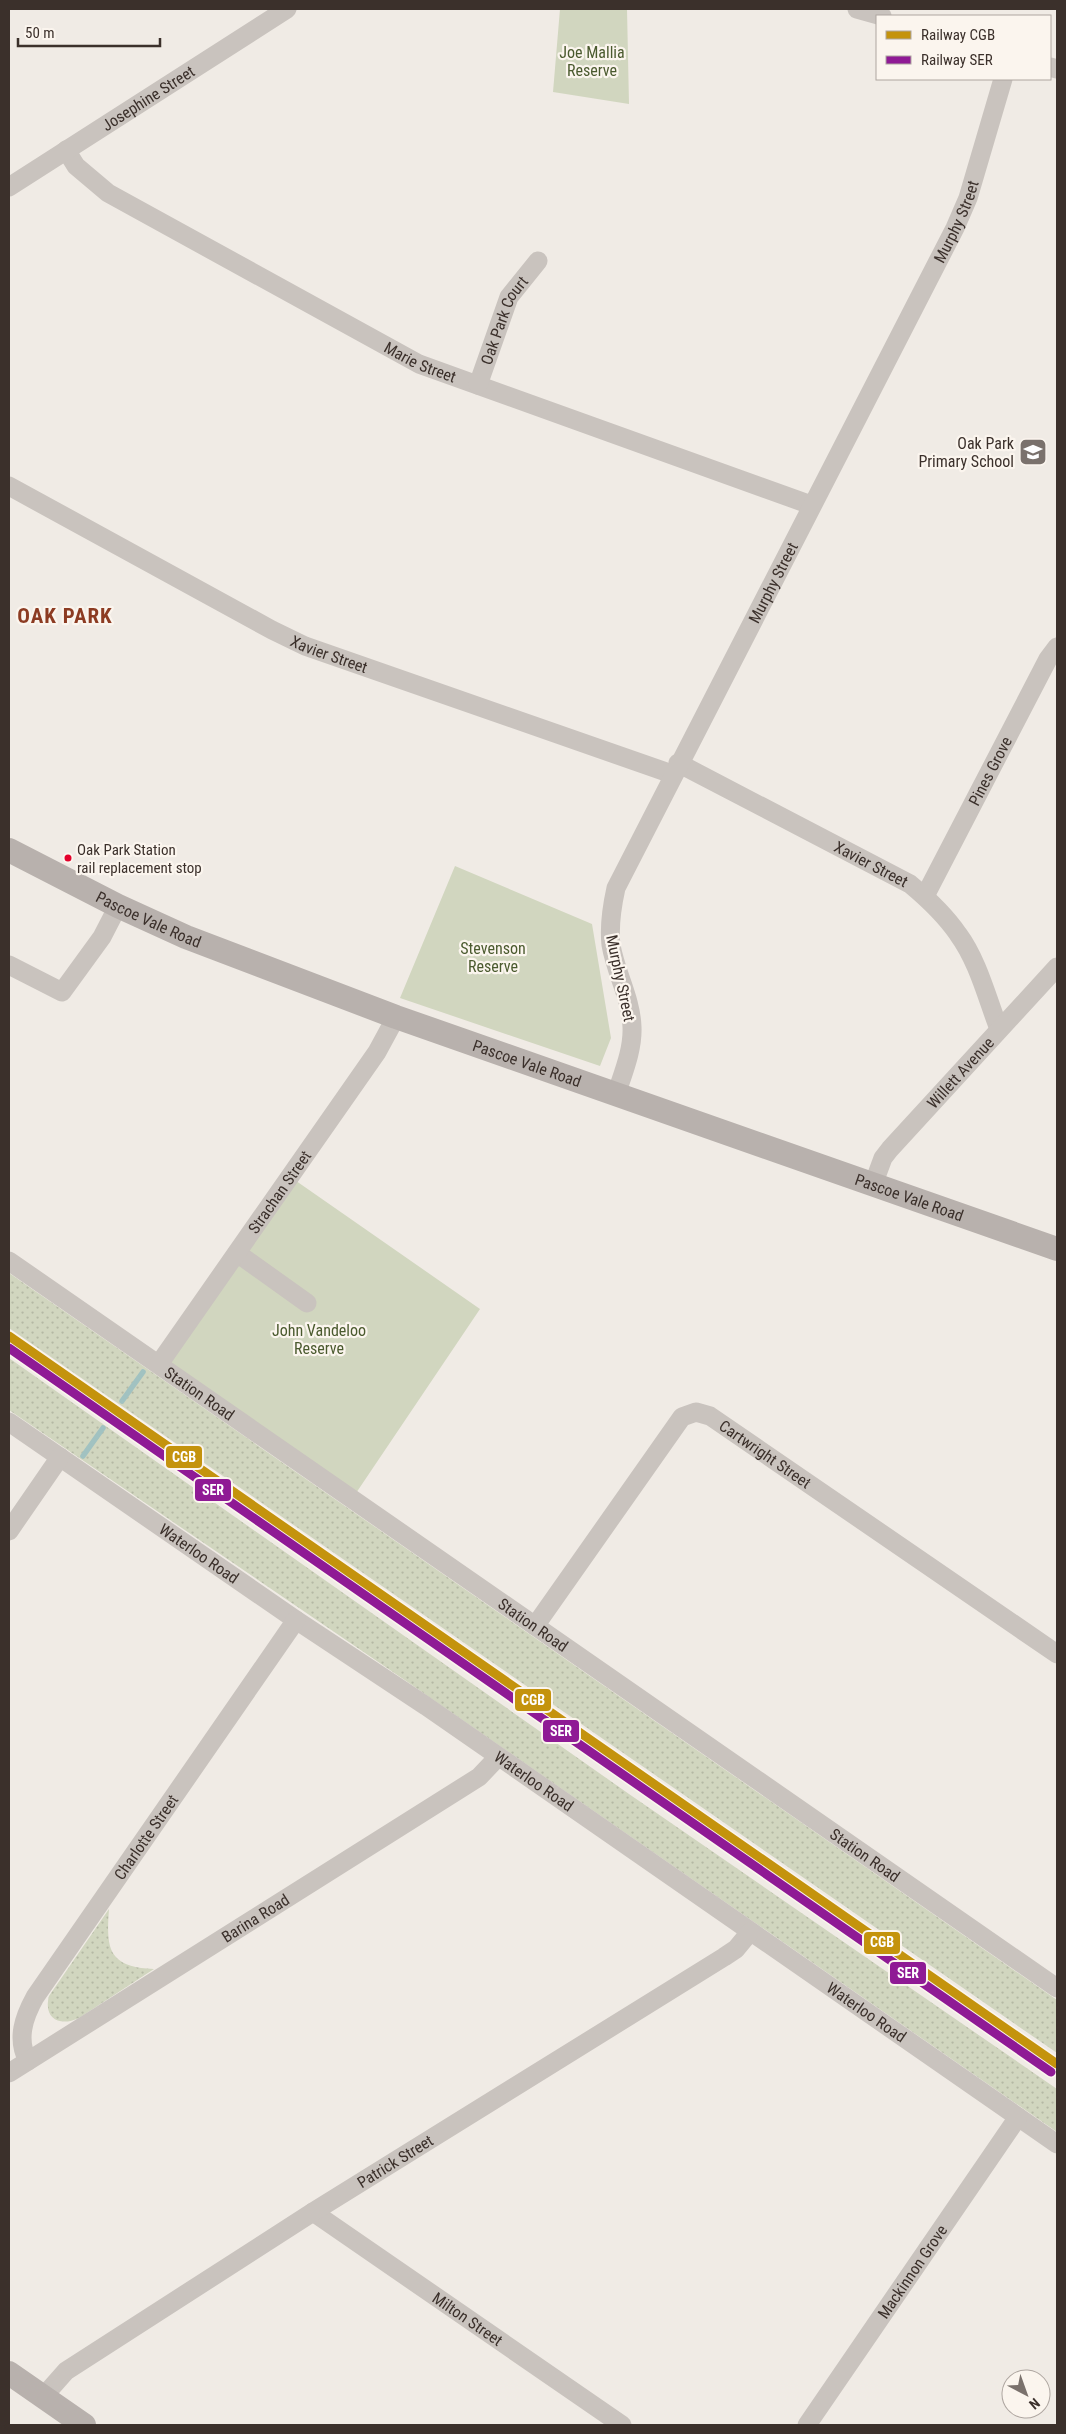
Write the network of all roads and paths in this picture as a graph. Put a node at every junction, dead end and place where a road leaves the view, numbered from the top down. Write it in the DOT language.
graph roads {
  1 [pos="287,9"];
  2 [pos="857,9"];
  3 [pos="878,15"];
  4 [pos="1003,80"];
  5 [pos="66,150"];
  6 [pos="9,187"];
  7 [pos="538,261"];
  8 [pos="478,385"];
  9 [pos="9,486"];
  10 [pos="811,505"];
  11 [pos="1057,647"];
  12 [pos="675,768"];
  13 [pos="9,850"];
  14 [pos="925,896"];
  15 [pos="118,906"];
  16 [pos="9,965"];
  17 [pos="1057,967"];
  18 [pos="396,1017"];
  19 [pos="999,1029"];
  20 [pos="616,1095"];
  21 [pos="872,1185"];
  22 [pos="1057,1249"];
  23 [pos="237,1253"];
  24 [pos="9,1261"];
  25 [pos="307,1303"];
  26 [pos="159,1364"];
  27 [pos="9,1422"];
  28 [pos="60,1458"];
  29 [pos="9,1531"];
  30 [pos="296,1620"];
  31 [pos="535,1626"];
  32 [pos="1057,1654"];
  33 [pos="498,1757"];
  34 [pos="750,1932"];
  35 [pos="1057,1988"];
  36 [pos="28,2061"];
  37 [pos="9,2073"];
  38 [pos="1018,2117"];
  39 [pos="1057,2144"];
  40 [pos="313,2212"];
  41 [pos="9,2373"];
  42 [pos="43,2397"];
  43 [pos="84,2425"];
  44 [pos="622,2425"];
  45 [pos="807,2425"];
  1 -- 5 [label="street, Josephine Street"];
  2 -- 3 [label="street"];
  4 -- 10 [label="street, Murphy Street"];
  5 -- 6 [label="street, Josephine Street"];
  5 -- 8 [label="street, Marie Street"];
  7 -- 8 [label="street, Oak Park Court"];
  8 -- 10 [label="street, Marie Street"];
  9 -- 12 [label="street, Xavier Street"];
  10 -- 12 [label="street, Murphy Street"];
  11 -- 14 [label="street, Pines Grove"];
  12 -- 14 [label="street, Xavier Street"];
  12 -- 20 [label="street, Murphy Street"];
  13 -- 15 [label="main road, Pascoe Vale Road"];
  14 -- 19 [label="street, Xavier Street"];
  15 -- 16 [label="street"];
  15 -- 18 [label="main road, Pascoe Vale Road"];
  17 -- 19 [label="street, Willett Avenue"];
  18 -- 20 [label="main road, Pascoe Vale Road"];
  18 -- 23 [label="street, Strachan Street"];
  19 -- 21 [label="street, Willett Avenue"];
  20 -- 21 [label="main road, Pascoe Vale Road"];
  21 -- 22 [label="main road, Pascoe Vale Road"];
  23 -- 25 [label="street"];
  23 -- 26 [label="street, Strachan Street"];
  24 -- 26 [label="street, Station Road"];
  26 -- 31 [label="street, Station Road"];
  27 -- 28 [label="street, Waterloo Road"];
  28 -- 29 [label="street"];
  28 -- 30 [label="street, Waterloo Road"];
  30 -- 33 [label="street, Waterloo Road"];
  30 -- 36 [label="street, Charlotte Street"];
  31 -- 32 [label="street, Cartwright Street"];
  31 -- 35 [label="street, Station Road"];
  33 -- 34 [label="street, Waterloo Road"];
  33 -- 36 [label="street, Barina Road"];
  34 -- 38 [label="street, Waterloo Road"];
  34 -- 40 [label="street, Patrick Street"];
  36 -- 37 [label="street, Barina Road"];
  38 -- 39 [label="street, Waterloo Road"];
  38 -- 45 [label="street, Mackinnon Grove"];
  40 -- 42 [label="street, Patrick Street"];
  40 -- 44 [label="street, Milton Street"];
  41 -- 42 [label="main road"];
  42 -- 43 [label="main road"];
}
